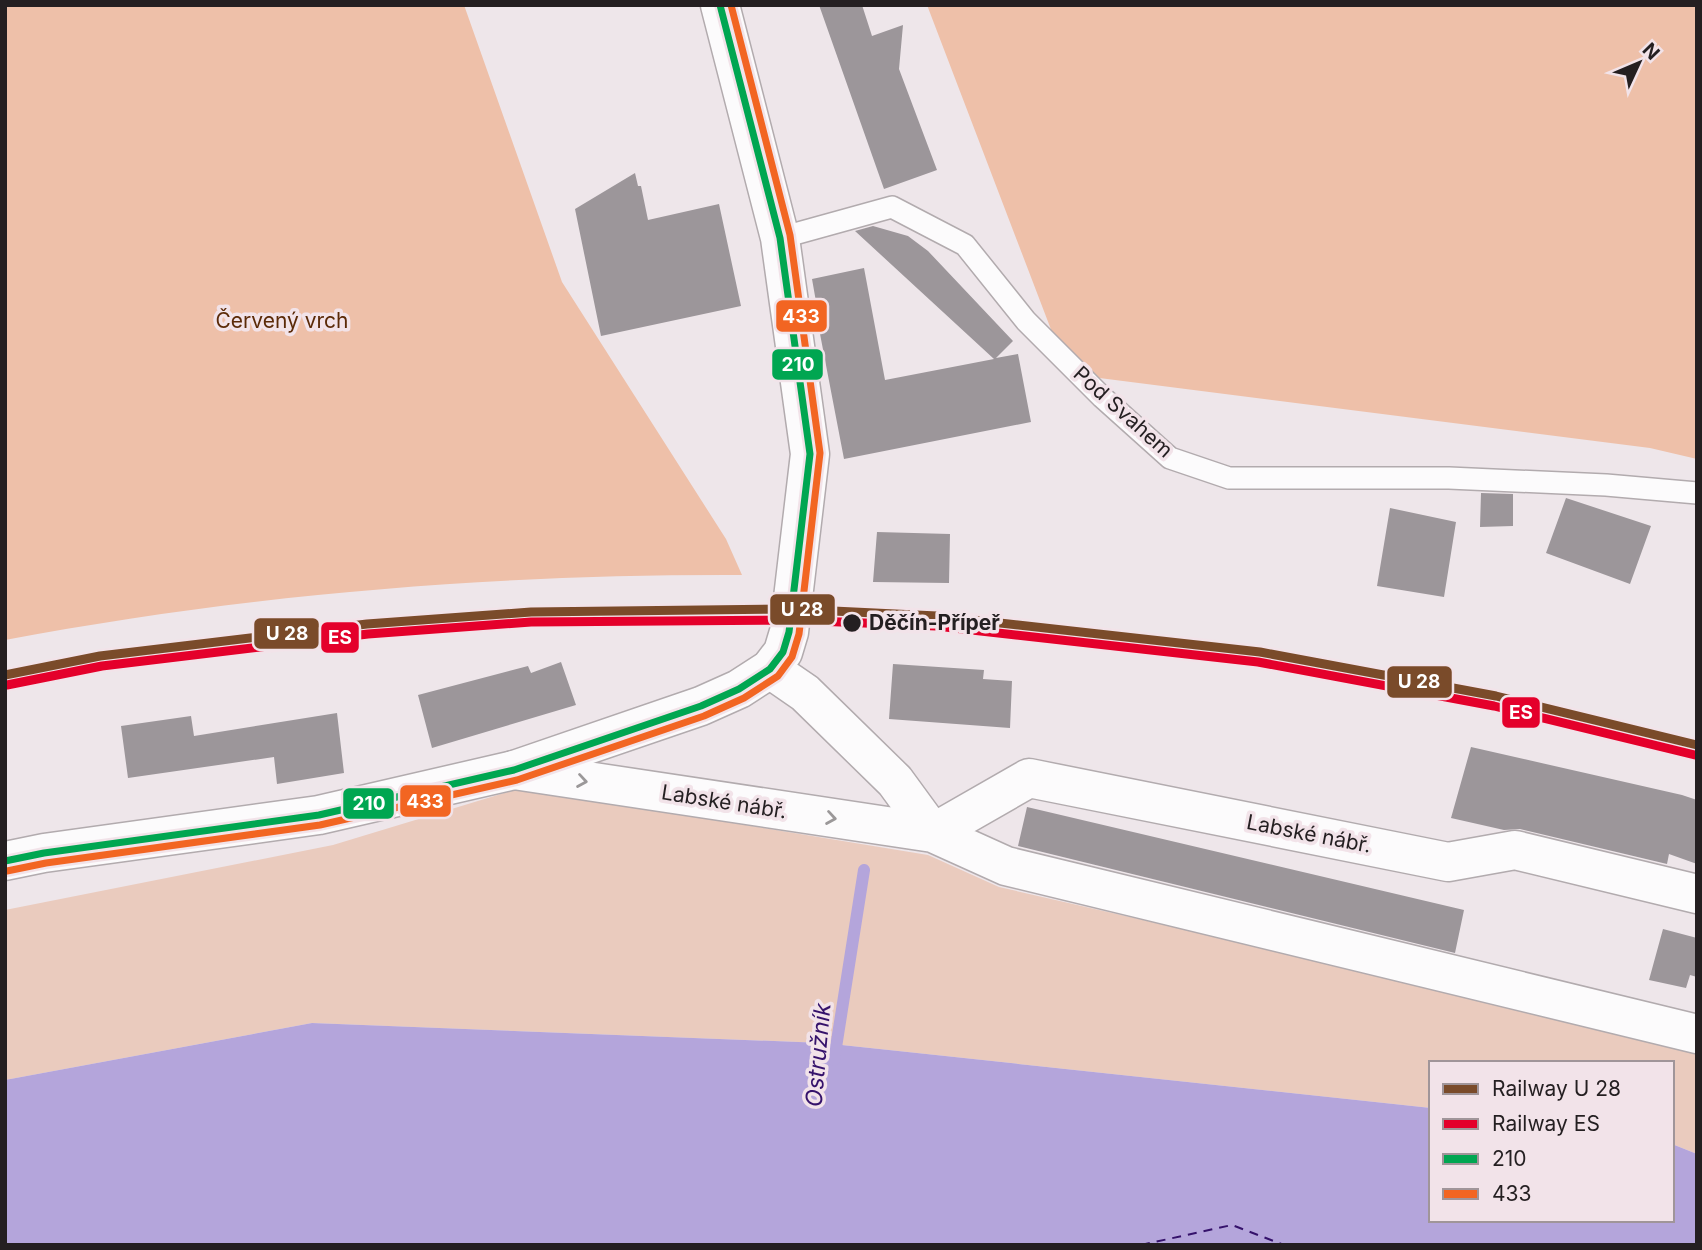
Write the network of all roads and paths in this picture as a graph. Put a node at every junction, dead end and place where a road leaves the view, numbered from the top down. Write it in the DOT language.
graph roads {
  1 [pos="720,5"];
  2 [pos="780,238"];
  3 [pos="1697,493"];
  4 [pos="770,669"];
  5 [pos="514,770"];
  6 [pos="933,833"];
  7 [pos="5,861"];
  8 [pos="1697,894"];
  9 [pos="1697,1034"];
  1 -- 2 [label="street, Labské nábř."];
  2 -- 3 [label="lane, Pod Svahem"];
  2 -- 4 [label="street, Labské nábř."];
  4 -- 5 [label="street, Labské nábř."];
  4 -- 6 [label="street, Labské nábř."];
  5 -- 6 [label="street, Labské nábř., one-way"];
  5 -- 7 [label="street, Labské nábř."];
  6 -- 8 [label="street, Labské nábř."];
  6 -- 9 [label="street, Labské nábř."];
}
